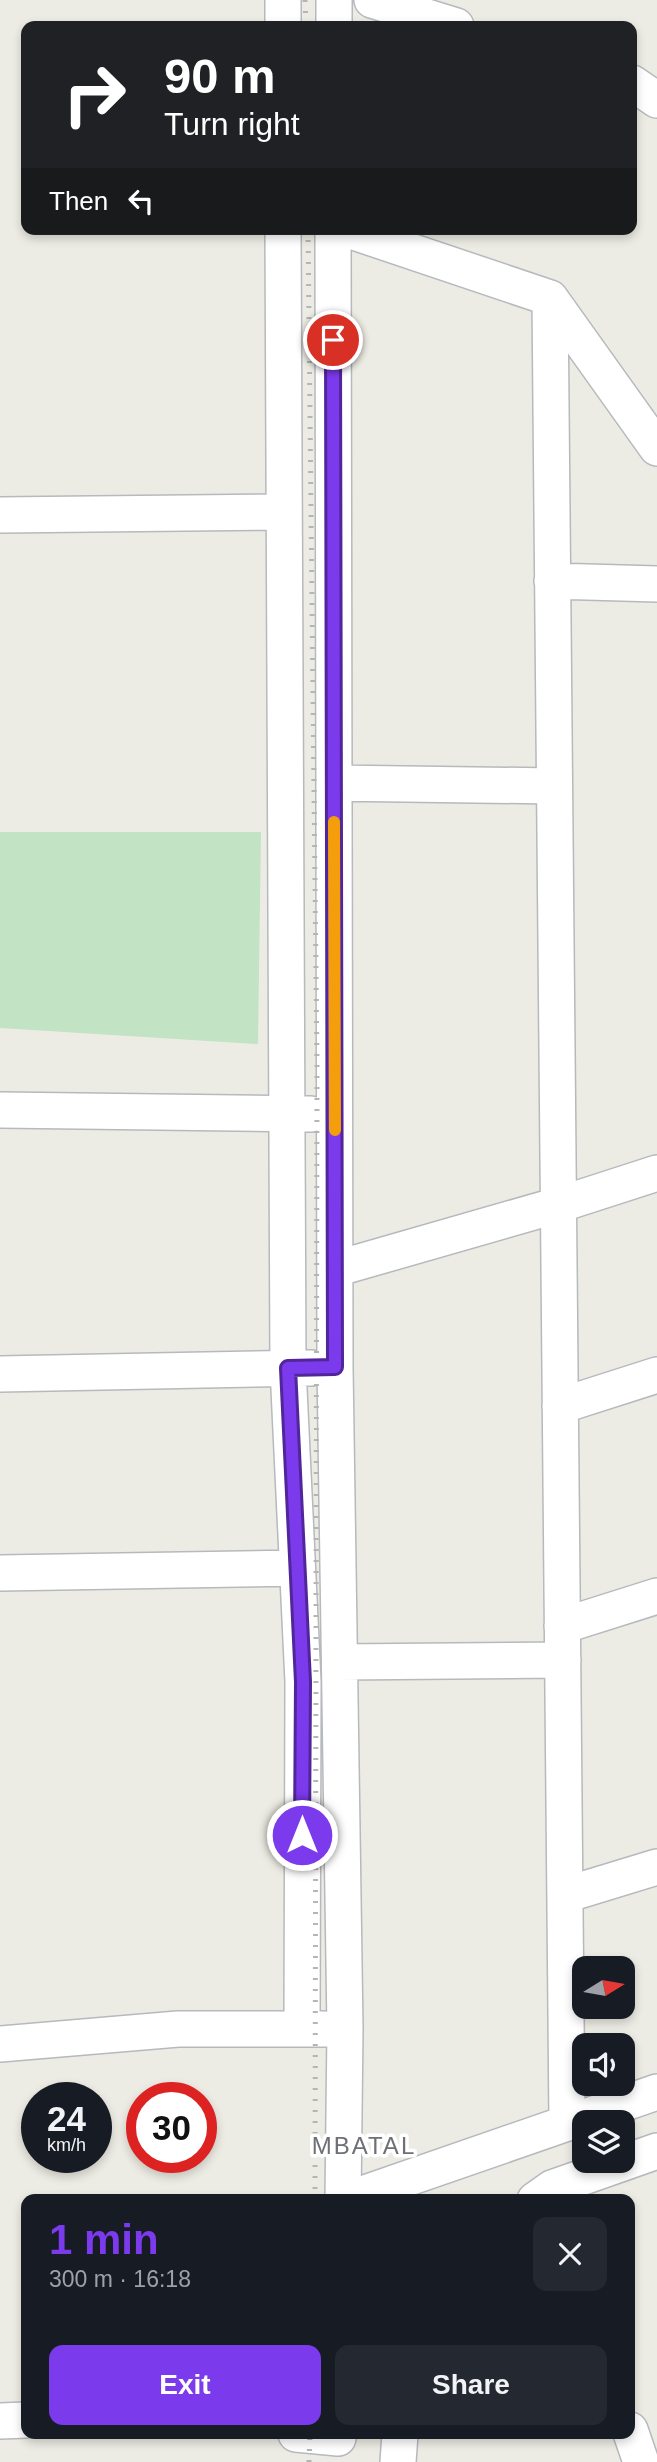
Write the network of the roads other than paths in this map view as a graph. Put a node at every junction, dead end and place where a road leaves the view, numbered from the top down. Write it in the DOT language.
graph roads {
  1 [pos="283,0"];
  2 [pos="334,0"];
  3 [pos="372,0"];
  4 [pos="283,21"];
  5 [pos="334,21"];
  6 [pos="440,21"];
  7 [pos="637,86"];
  8 [pos="657,100"];
  9 [pos="283,235"];
  10 [pos="333,235"];
  11 [pos="363,235"];
  12 [pos="550,298"];
  13 [pos="657,448"];
  14 [pos="283,512"];
  15 [pos="0,514"];
  16 [pos="552,581"];
  17 [pos="657,584"];
  18 [pos="334,783"];
  19 [pos="554,786"];
  20 [pos="0,1110"];
  21 [pos="287,1114"];
  22 [pos="335,1115"];
  23 [pos="657,1173"];
  24 [pos="558,1205"];
  25 [pos="335,1269"];
  26 [pos="335,1367"];
  27 [pos="288,1368"];
  28 [pos="0,1374"];
  29 [pos="657,1375"];
  30 [pos="560,1406"];
  31 [pos="298,1567"];
  32 [pos="0,1573"];
  33 [pos="657,1596"];
  34 [pos="562,1643"];
  35 [pos="340,1662"];
  36 [pos="657,1867"];
  37 [pos="565,1895"];
  38 [pos="302,2029"];
  39 [pos="345,2029"];
  40 [pos="0,2044"];
  41 [pos="657,2092"];
  42 [pos="567,2123"];
  43 [pos="657,2151"];
  44 [pos="344,2194"];
  45 [pos="361,2194"];
  46 [pos="552,2194"];
  47 [pos="21,2420"];
  48 [pos="0,2421"];
  49 [pos="315,2439"];
  50 [pos="400,2439"];
  51 [pos="633,2439"];
  52 [pos="337,2445"];
  53 [pos="398,2462"];
  54 [pos="640,2462"];
  1 -- 4 [label="street"];
  2 -- 5 [label="street"];
  3 -- 6 [label="street"];
  7 -- 8 [label="street"];
  9 -- 14 [label="street"];
  10 -- 18 [label="street"];
  11 -- 12 [label="street"];
  12 -- 13 [label="street"];
  12 -- 16 [label="street"];
  14 -- 15 [label="street"];
  14 -- 21 [label="street"];
  16 -- 17 [label="street"];
  16 -- 19 [label="street"];
  18 -- 19 [label="street"];
  18 -- 22 [label="street"];
  19 -- 24 [label="street"];
  20 -- 21 [label="street"];
  21 -- 22 [label="street"];
  21 -- 27 [label="street"];
  22 -- 25 [label="street"];
  23 -- 24 [label="street"];
  24 -- 25 [label="street"];
  24 -- 30 [label="street"];
  25 -- 26 [label="street"];
  26 -- 27 [label="street"];
  26 -- 35 [label="street"];
  27 -- 28 [label="street"];
  27 -- 31 [label="street"];
  29 -- 30 [label="street"];
  30 -- 34 [label="street"];
  31 -- 32 [label="street"];
  31 -- 38 [label="street"];
  33 -- 34 [label="street"];
  34 -- 35 [label="street"];
  34 -- 37 [label="street"];
  35 -- 39 [label="street"];
  36 -- 37 [label="street"];
  37 -- 42 [label="street"];
  38 -- 39 [label="street"];
  38 -- 40 [label="street"];
  39 -- 44 [label="street"];
  41 -- 42 [label="street"];
  42 -- 45 [label="street"];
  43 -- 46 [label="street"];
  47 -- 48 [label="street"];
  49 -- 52 [label="street"];
  50 -- 53 [label="street"];
  51 -- 54 [label="street"];
}
